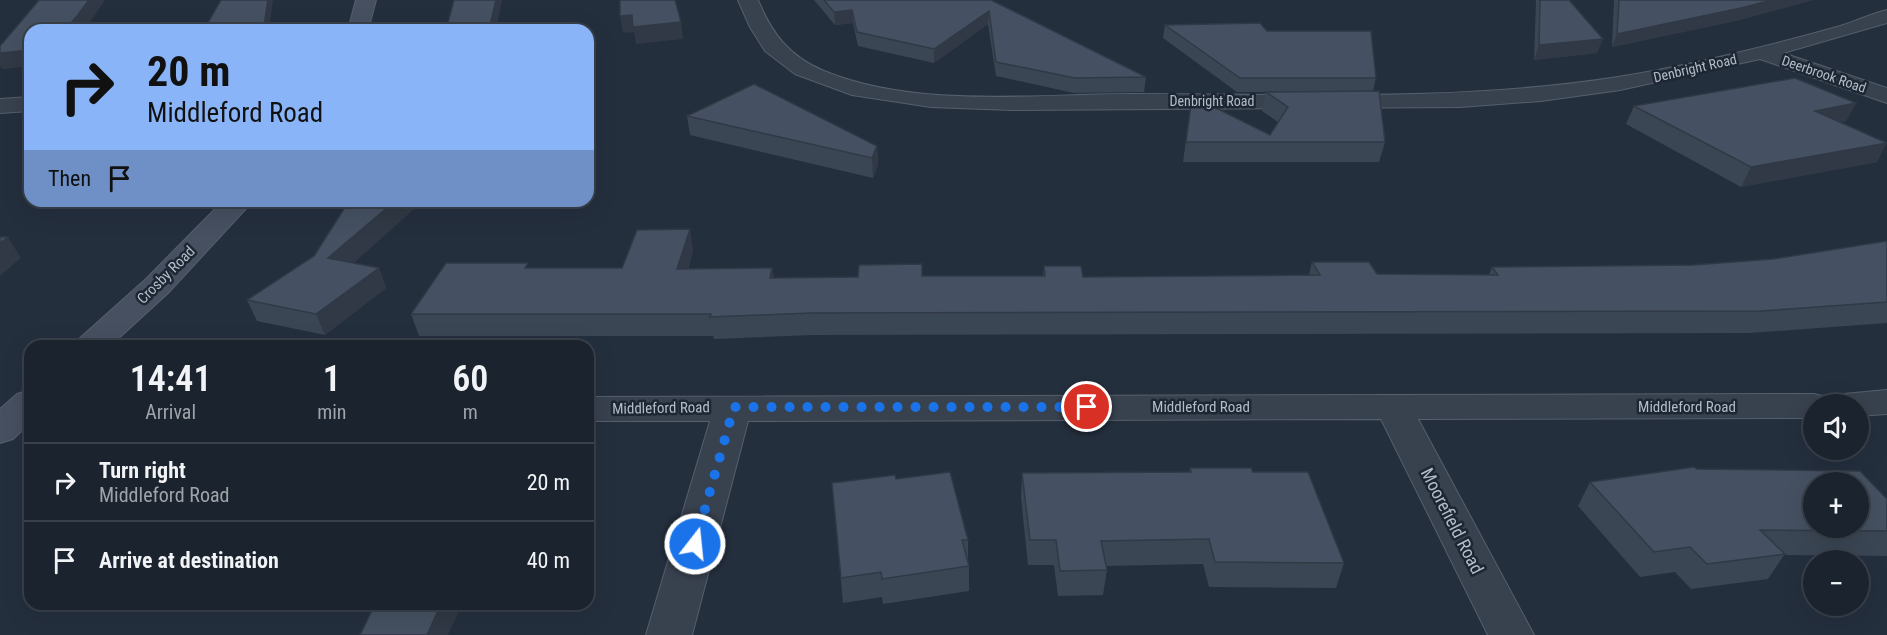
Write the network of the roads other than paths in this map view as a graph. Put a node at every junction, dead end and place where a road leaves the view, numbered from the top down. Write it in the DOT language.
graph roads {
  1 [pos="366,0"];
  2 [pos="748,0"];
  3 [pos="1887,16"];
  4 [pos="360,24"];
  5 [pos="1762,53"];
  6 [pos="1887,96"];
  7 [pos="24,104"];
  8 [pos="0,106"];
  9 [pos="233,207"];
  10 [pos="98,340"];
  11 [pos="1887,402"];
  12 [pos="1869,403"];
  13 [pos="1803,406"];
  14 [pos="734,407"];
  15 [pos="1393,407"];
  16 [pos="594,409"];
  17 [pos="669,635"];
  18 [pos="1511,635"];
  1 -- 4 [label="main road"];
  2 -- 5 [label="street, Denbright Road"];
  3 -- 5 [label="street, Denbright Road"];
  5 -- 6 [label="street, Deerbrook Road"];
  7 -- 8 [label="street"];
  9 -- 10 [label="main road, Crosby Road"];
  11 -- 12 [label="street"];
  13 -- 15 [label="street, Middleford Road"];
  14 -- 15 [label="street, Middleford Road"];
  14 -- 16 [label="street, Middleford Road"];
  14 -- 17 [label="street"];
  15 -- 18 [label="street, Moorefield Road"];
}
